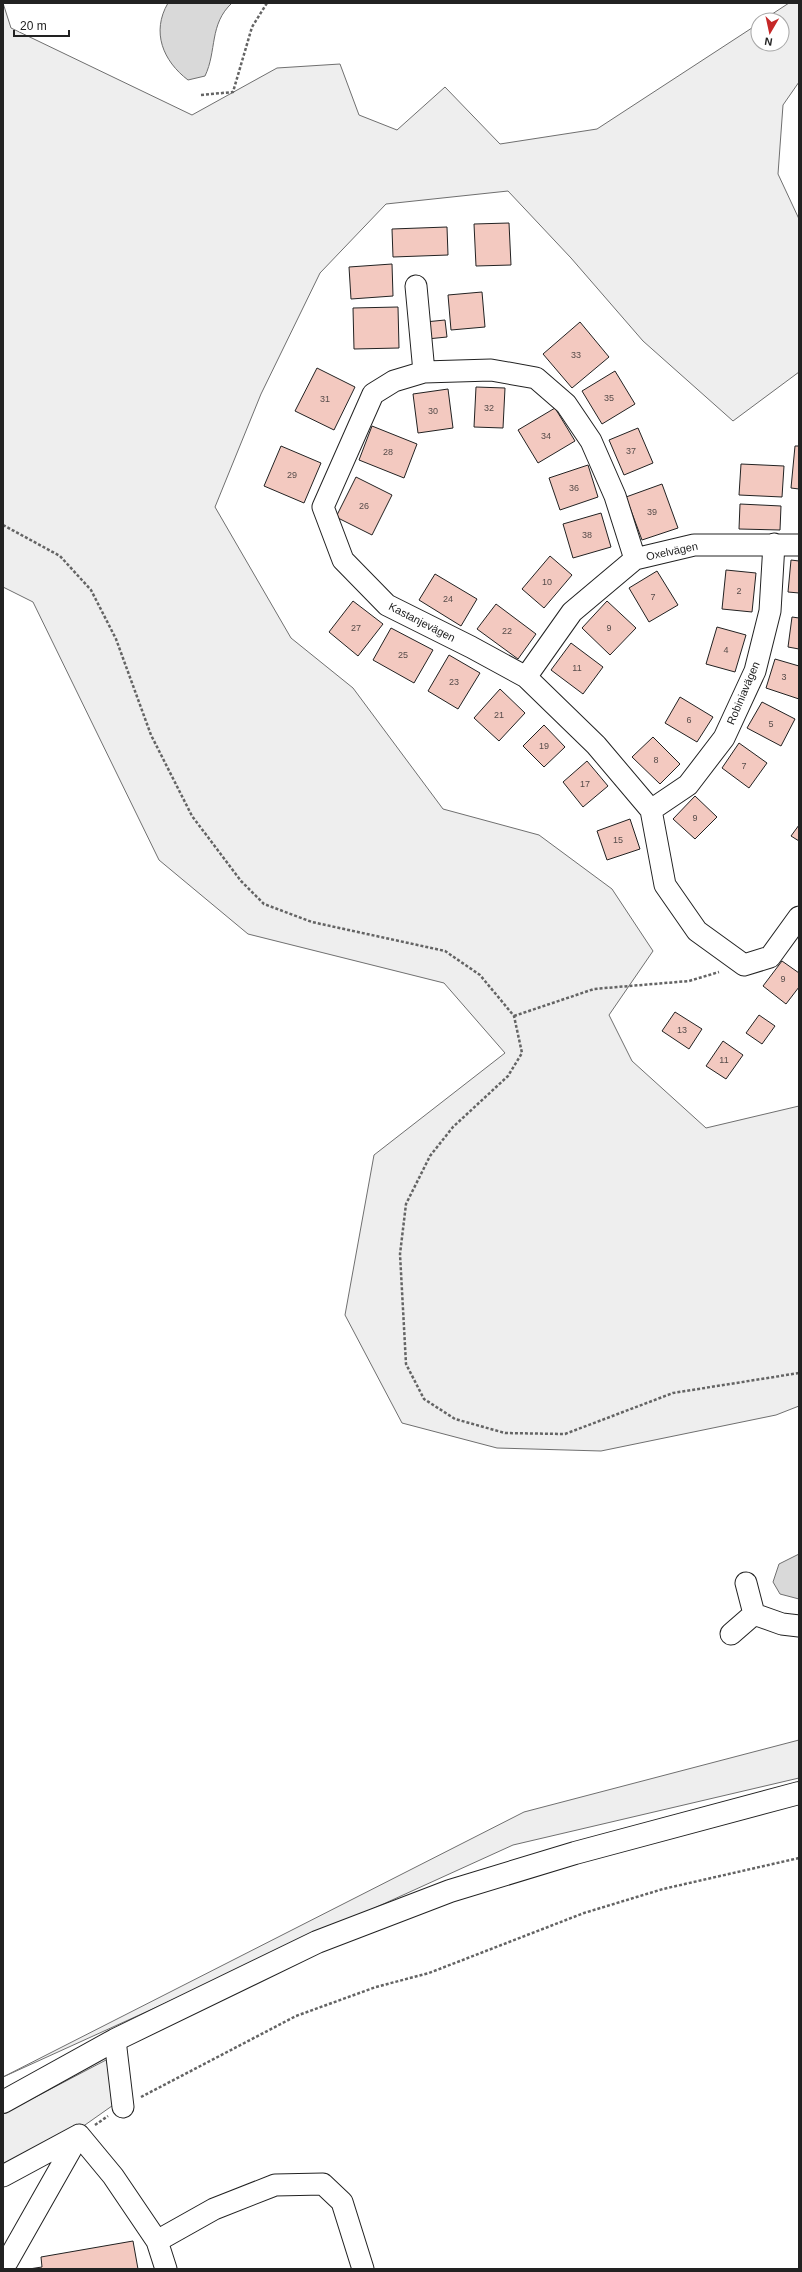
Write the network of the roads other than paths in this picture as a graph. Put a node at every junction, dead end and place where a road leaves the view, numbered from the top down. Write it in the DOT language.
graph roads {
  1 [pos="416,286"];
  2 [pos="424,372"];
  3 [pos="774,544"];
  4 [pos="799,545"];
  5 [pos="635,559"];
  6 [pos="526,677"];
  7 [pos="651,810"];
  8 [pos="799,917"];
  9 [pos="746,1582"];
  10 [pos="754,1614"];
  11 [pos="799,1626"];
  12 [pos="732,1634"];
  13 [pos="799,1793"];
  14 [pos="115,2040"];
  15 [pos="3,2102"];
  16 [pos="122,2107"];
  17 [pos="79,2135"];
  18 [pos="3,2176"];
  19 [pos="157,2241"];
  20 [pos="3,2263"];
  21 [pos="166,2269"];
  22 [pos="363,2269"];
  1 -- 2 [label="street"];
  2 -- 5 [label="street, Kastanjevägen"];
  2 -- 6 [label="street, Kastanjevägen"];
  3 -- 4 [label="street, Oxelvägen"];
  3 -- 5 [label="street, Oxelvägen"];
  3 -- 7 [label="street, Robiniavägen"];
  5 -- 6 [label="street, Oxelvägen"];
  6 -- 7 [label="street, Kastanjevägen"];
  7 -- 8 [label="street, Kastanjevägen"];
  9 -- 10 [label="street"];
  10 -- 11 [label="street"];
  10 -- 12 [label="street"];
  13 -- 14 [label="main road"];
  14 -- 15 [label="main road"];
  14 -- 16 [label="street"];
  17 -- 18 [label="street"];
  17 -- 19 [label="street"];
  17 -- 20 [label="street"];
  19 -- 21 [label="street"];
  19 -- 22 [label="street"];
}
